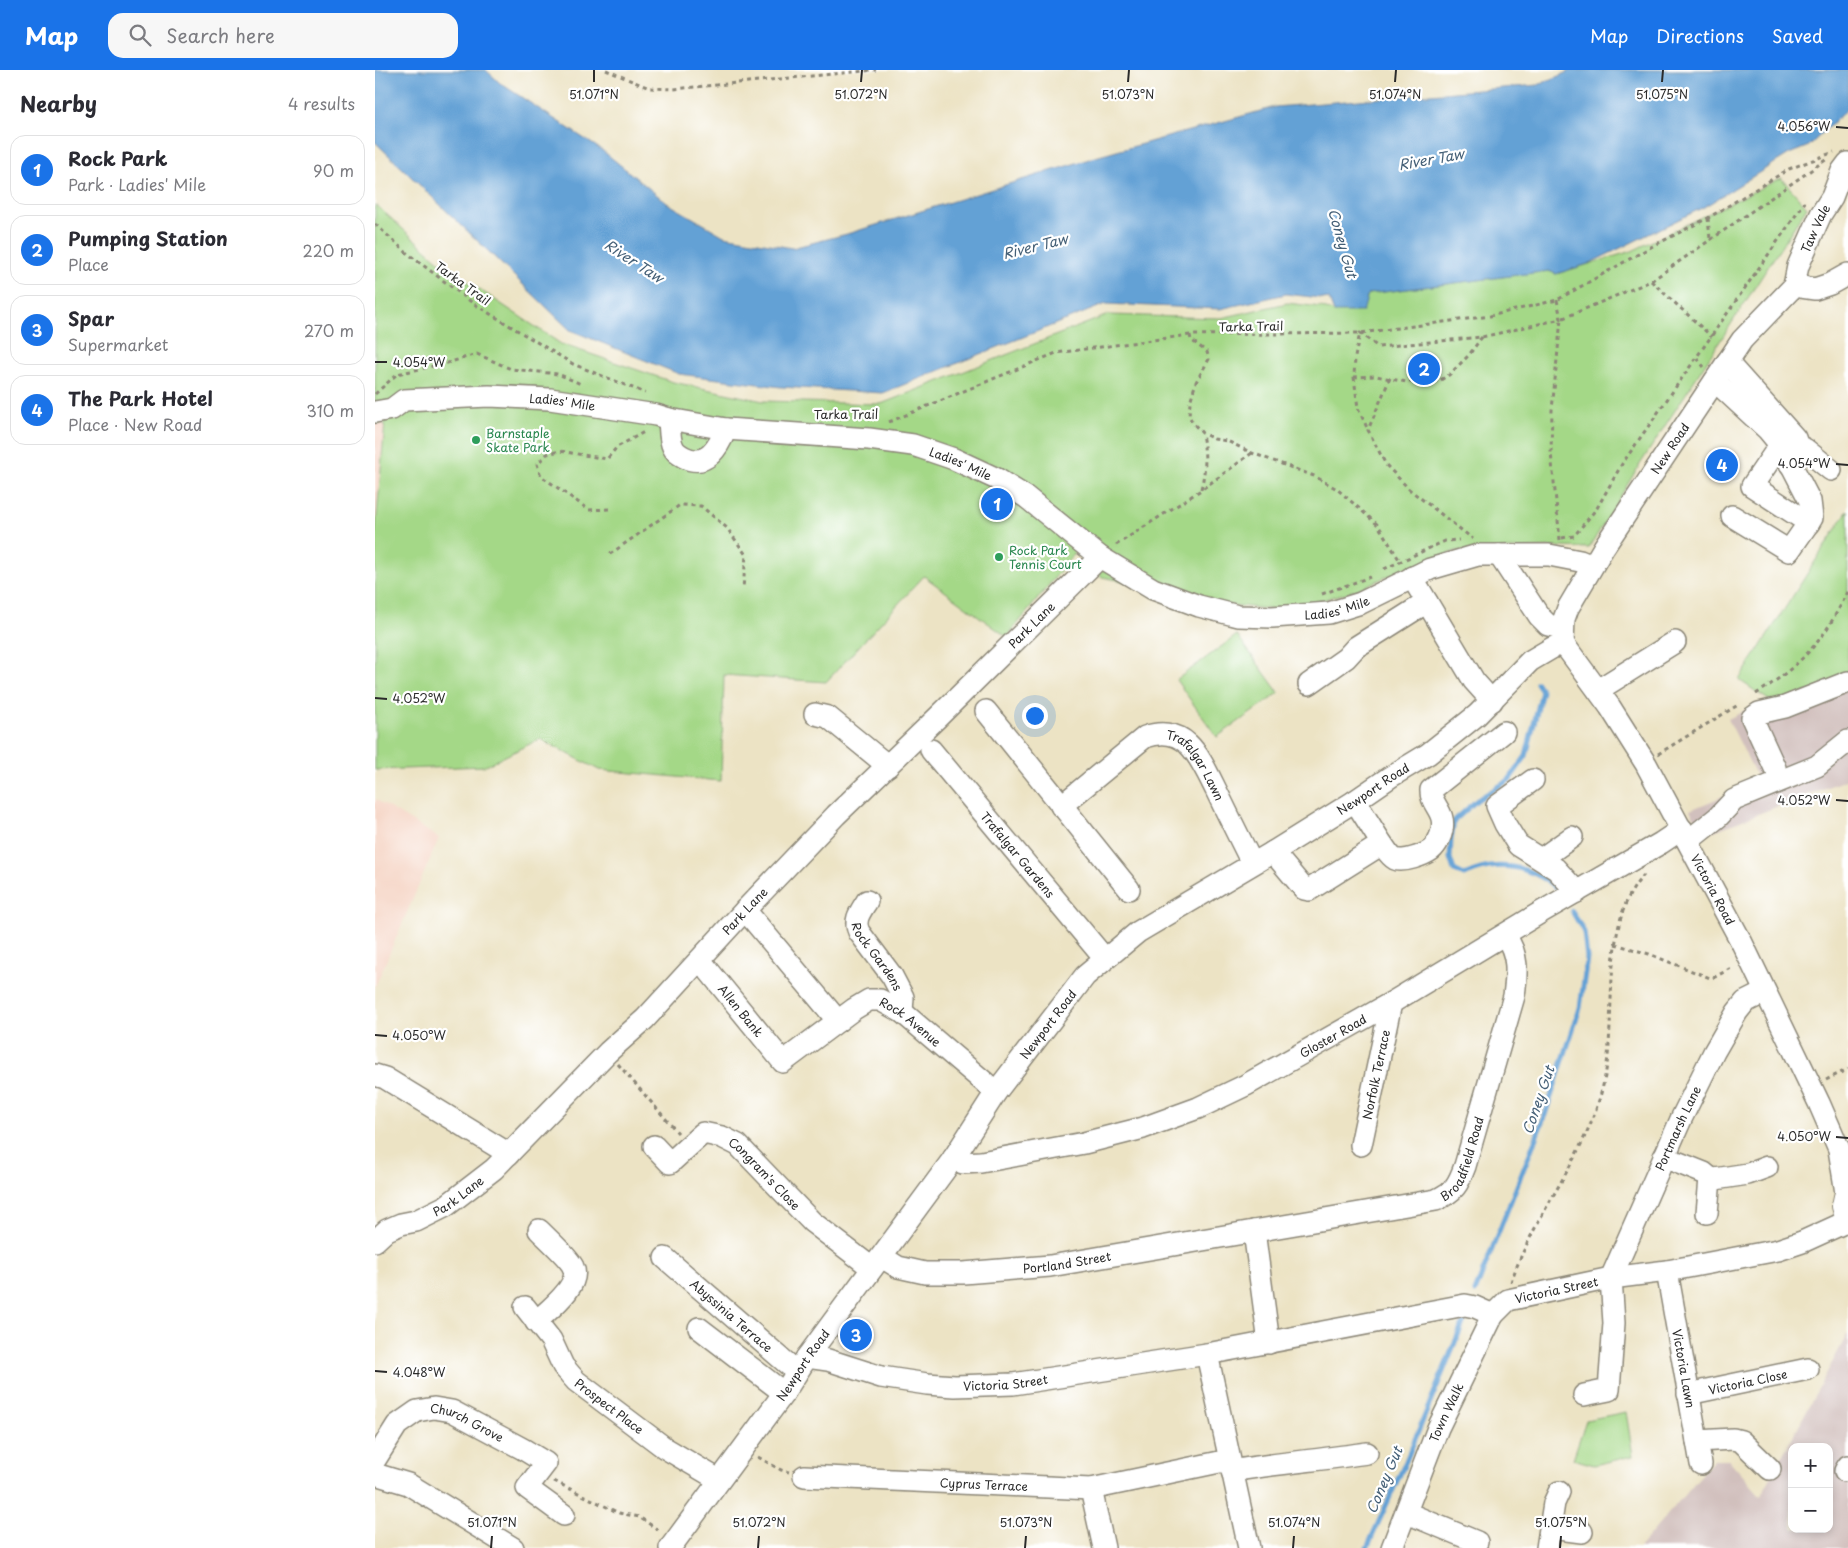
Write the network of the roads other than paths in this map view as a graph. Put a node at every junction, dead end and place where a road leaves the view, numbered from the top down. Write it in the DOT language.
graph roads {
  1 [pos="1842,156"];
  2 [pos="1848,274"];
  3 [pos="1796,276"];
  4 [pos="1727,362"];
  5 [pos="1715,381"];
  6 [pos="659,410"];
  7 [pos="375,412"];
  8 [pos="726,428"];
  9 [pos="1780,445"];
  10 [pos="1795,458"];
  11 [pos="1831,470"];
  12 [pos="1732,516"];
  13 [pos="1809,523"];
  14 [pos="1499,555"];
  15 [pos="1100,558"];
  16 [pos="1592,566"];
  17 [pos="1406,569"];
  18 [pos="1427,602"];
  19 [pos="1563,635"];
  20 [pos="1675,642"];
  21 [pos="1848,682"];
  22 [pos="1309,684"];
  23 [pos="1598,690"];
  24 [pos="1492,701"];
  25 [pos="986,711"];
  26 [pos="815,714"];
  27 [pos="1503,732"];
  28 [pos="1848,741"];
  29 [pos="931,750"];
  30 [pos="887,766"];
  31 [pos="1775,768"];
  32 [pos="1533,780"];
  33 [pos="1355,801"];
  34 [pos="1061,806"];
  35 [pos="1685,835"];
  36 [pos="1572,837"];
  37 [pos="1383,844"];
  38 [pos="1273,852"];
  39 [pos="1541,859"];
  40 [pos="1251,864"];
  41 [pos="1129,889"];
  42 [pos="1577,892"];
  43 [pos="867,901"];
  44 [pos="745,910"];
  45 [pos="1505,935"];
  46 [pos="1105,959"];
  47 [pos="699,960"];
  48 [pos="1765,992"];
  49 [pos="1391,1004"];
  50 [pos="902,1012"];
  51 [pos="838,1021"];
  52 [pos="783,1062"];
  53 [pos="375,1075"];
  54 [pos="996,1092"];
  55 [pos="655,1146"];
  56 [pos="1361,1146"];
  57 [pos="509,1154"];
  58 [pos="1843,1154"];
  59 [pos="1664,1157"];
  60 [pos="953,1159"];
  61 [pos="1767,1167"];
  62 [pos="1710,1178"];
  63 [pos="1848,1208"];
  64 [pos="1707,1214"];
  65 [pos="539,1230"];
  66 [pos="1254,1231"];
  67 [pos="375,1241"];
  68 [pos="665,1258"];
  69 [pos="877,1263"];
  70 [pos="1667,1271"];
  71 [pos="1611,1278"];
  72 [pos="1493,1315"];
  73 [pos="699,1328"];
  74 [pos="1269,1343"];
  75 [pos="1207,1354"];
  76 [pos="802,1364"];
  77 [pos="1809,1369"];
  78 [pos="784,1393"];
  79 [pos="1688,1394"];
  80 [pos="1584,1395"];
  81 [pos="1697,1441"];
  82 [pos="1367,1453"];
  83 [pos="375,1460"];
  84 [pos="1701,1464"];
  85 [pos="1230,1466"];
  86 [pos="1770,1469"];
  87 [pos="375,1474"];
  88 [pos="804,1476"];
  89 [pos="719,1480"];
  90 [pos="1091,1489"];
  91 [pos="1559,1492"];
  92 [pos="1407,1513"];
  93 [pos="564,1515"];
  94 [pos="1582,1532"];
  95 [pos="1549,1538"];
  96 [pos="1477,1542"];
  97 [pos="673,1545"];
  98 [pos="513,1548"];
  99 [pos="1104,1548"];
  100 [pos="1249,1548"];
  101 [pos="1393,1548"];
  1 -- 3 [label="street, Taw Vale"];
  2 -- 3 [label="street"];
  3 -- 4 [label="street, New Road"];
  4 -- 5 [label="street, New Road"];
  4 -- 10 [label="street"];
  5 -- 9 [label="street"];
  5 -- 16 [label="street, New Road"];
  6 -- 7 [label="street, Ladies' Mile"];
  6 -- 8 [label="street, Ladies' Mile"];
  6 -- 8 [label="street"];
  8 -- 15 [label="street, Ladies' Mile"];
  9 -- 10 [label="street"];
  9 -- 13 [label="street"];
  10 -- 11 [label="street"];
  10 -- 13 [label="street"];
  12 -- 13 [label="street"];
  14 -- 16 [label="street, Ladies' Mile"];
  14 -- 17 [label="street, Ladies' Mile"];
  14 -- 19 [label="street"];
  15 -- 17 [label="street, Ladies' Mile"];
  15 -- 30 [label="street, Park Lane"];
  16 -- 19 [label="street, New Road"];
  17 -- 18 [label="street"];
  18 -- 22 [label="street"];
  18 -- 24 [label="street"];
  19 -- 23 [label="street, Victoria Road"];
  19 -- 24 [label="street, Newport Road"];
  20 -- 23 [label="street"];
  21 -- 31 [label="street"];
  23 -- 35 [label="street, Victoria Road"];
  24 -- 33 [label="street, Newport Road"];
  25 -- 34 [label="street"];
  26 -- 30 [label="street"];
  27 -- 37 [label="street"];
  28 -- 35 [label="street, Gloster Road"];
  29 -- 46 [label="street, Trafalgar Gardens"];
  30 -- 44 [label="street, Park Lane"];
  32 -- 39 [label="street"];
  33 -- 37 [label="street"];
  33 -- 38 [label="street, Newport Road"];
  34 -- 40 [label="street, Trafalgar Lawn"];
  34 -- 41 [label="street"];
  35 -- 42 [label="street, Gloster Road"];
  35 -- 48 [label="street, Victoria Road"];
  36 -- 39 [label="street"];
  37 -- 38 [label="street"];
  38 -- 40 [label="street, Newport Road"];
  39 -- 42 [label="street"];
  40 -- 46 [label="street, Newport Road"];
  42 -- 45 [label="street, Gloster Road"];
  43 -- 50 [label="street, Rock Gardens"];
  44 -- 47 [label="street, Park Lane"];
  44 -- 51 [label="street"];
  45 -- 49 [label="street, Gloster Road"];
  45 -- 66 [label="street, Broadfield Road"];
  46 -- 54 [label="street, Newport Road"];
  47 -- 52 [label="street, Allen Bank"];
  47 -- 57 [label="street, Park Lane"];
  48 -- 58 [label="street, Victoria Road"];
  48 -- 59 [label="street, Portmarsh Lane"];
  49 -- 56 [label="street, Norfolk Terrace"];
  49 -- 60 [label="street, Gloster Road"];
  50 -- 51 [label="street, Rock Avenue"];
  50 -- 54 [label="street, Rock Avenue"];
  51 -- 52 [label="street, Rock Avenue"];
  53 -- 57 [label="street"];
  54 -- 60 [label="street, Newport Road"];
  55 -- 69 [label="street, Congram's Close"];
  57 -- 67 [label="street, Park Lane"];
  58 -- 63 [label="street, Victoria Road"];
  59 -- 62 [label="street"];
  59 -- 71 [label="street, Portmarsh Lane"];
  60 -- 69 [label="street, Newport Road"];
  61 -- 62 [label="street"];
  62 -- 64 [label="street"];
  63 -- 70 [label="street, Victoria Street"];
  65 -- 89 [label="street, Prospect Place"];
  66 -- 69 [label="street, Portland Street"];
  66 -- 74 [label="street"];
  68 -- 76 [label="street, Abyssinia Terrace"];
  69 -- 76 [label="street, Newport Road"];
  70 -- 71 [label="street, Victoria Street"];
  70 -- 79 [label="street, Victoria Lawn"];
  71 -- 72 [label="street, Victoria Street"];
  71 -- 80 [label="street"];
  72 -- 74 [label="street, Victoria Street"];
  72 -- 92 [label="street, Town Walk"];
  73 -- 78 [label="street"];
  74 -- 75 [label="street, Victoria Street"];
  75 -- 76 [label="street, Victoria Street"];
  75 -- 85 [label="street"];
  76 -- 78 [label="street, Newport Road"];
  77 -- 79 [label="street, Victoria Close"];
  78 -- 89 [label="street, Newport Road"];
  79 -- 81 [label="street, Victoria Lawn"];
  81 -- 84 [label="street, Victoria Lawn"];
  81 -- 86 [label="street"];
  82 -- 85 [label="street, Cyprus Terrace"];
  83 -- 93 [label="street, Church Grove"];
  85 -- 90 [label="street, Cyprus Terrace"];
  85 -- 100 [label="street"];
  87 -- 98 [label="street"];
  88 -- 90 [label="street, Cyprus Terrace"];
  89 -- 97 [label="street, Newport Road"];
  90 -- 99 [label="street"];
  91 -- 95 [label="street"];
  92 -- 96 [label="street"];
  92 -- 101 [label="street, Town Walk"];
  94 -- 95 [label="street"];
}
